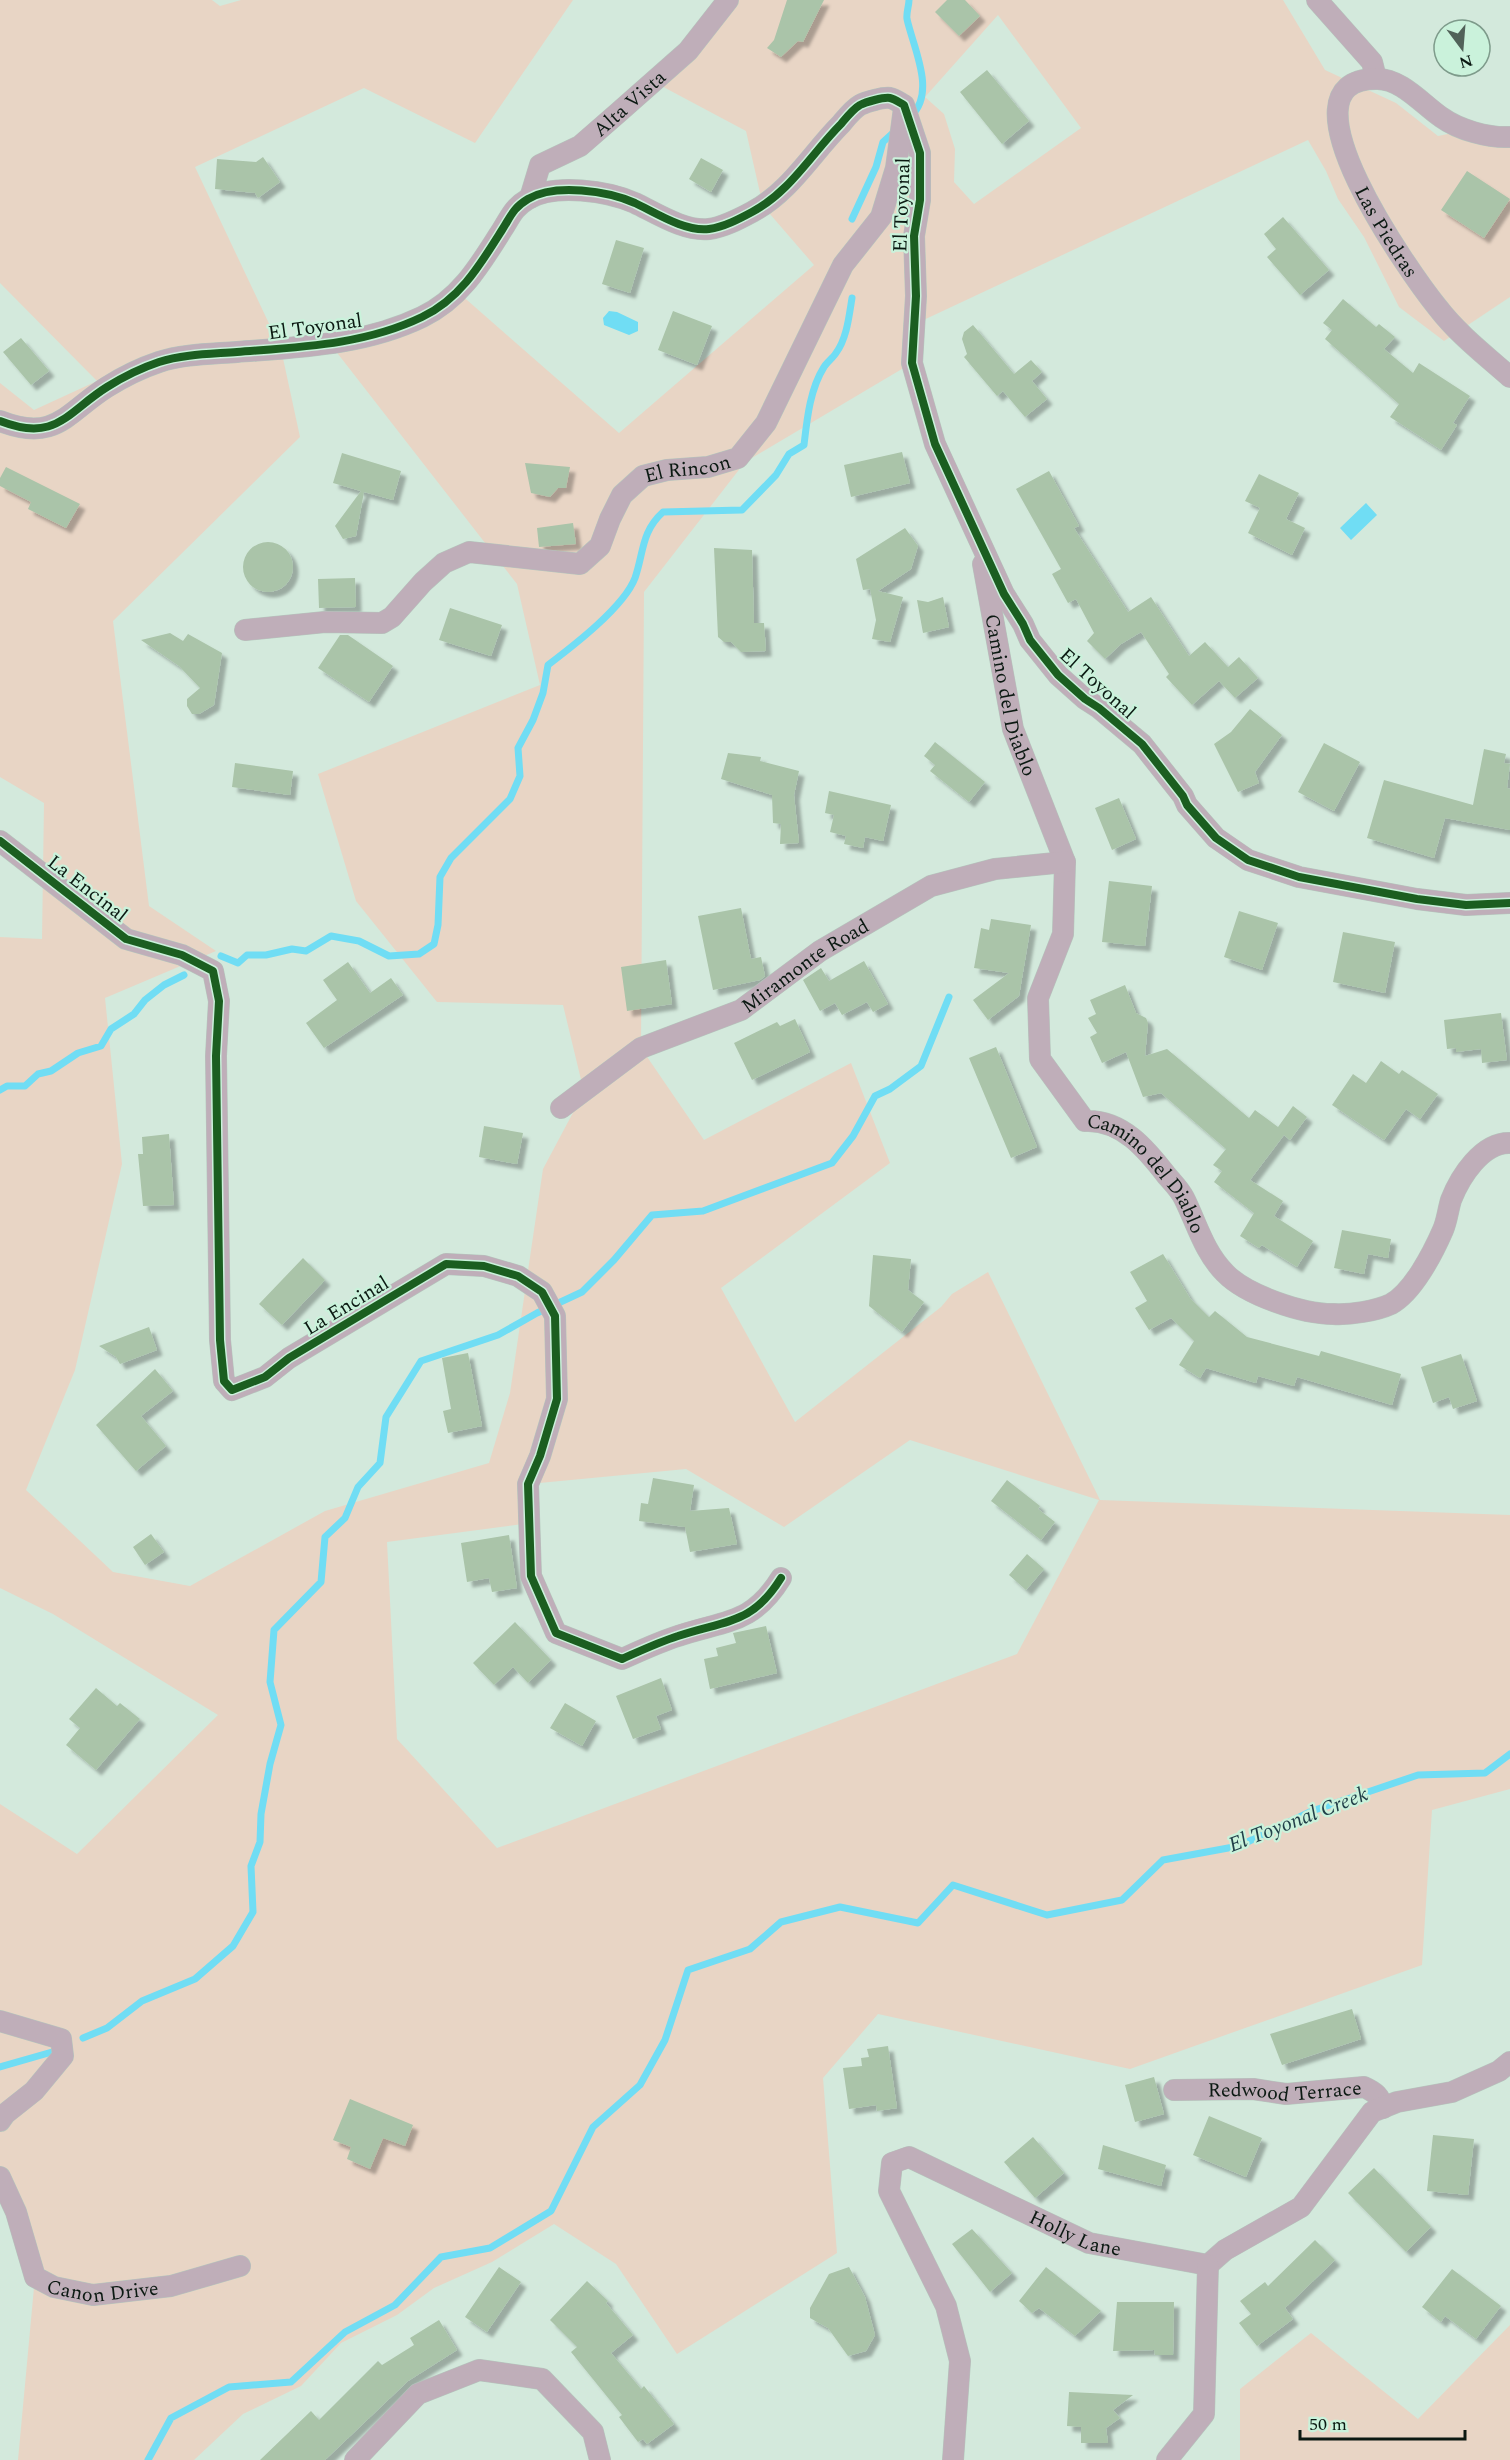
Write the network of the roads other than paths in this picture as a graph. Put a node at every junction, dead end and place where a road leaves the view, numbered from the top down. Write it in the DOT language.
graph roads {
  1 [pos="728,0"];
  2 [pos="1317,0"];
  3 [pos="1376,78"];
  4 [pos="904,105"];
  5 [pos="1510,137"];
  6 [pos="530,198"];
  7 [pos="1510,377"];
  8 [pos="0,422"];
  9 [pos="978,540"];
  10 [pos="245,630"];
  11 [pos="0,840"];
  12 [pos="1065,862"];
  13 [pos="1510,903"];
  14 [pos="561,1108"];
  15 [pos="1510,1143"];
  16 [pos="781,1578"];
  17 [pos="0,2021"];
  18 [pos="1510,2062"];
  19 [pos="1174,2090"];
  20 [pos="1383,2108"];
  21 [pos="0,2121"];
  22 [pos="0,2177"];
  23 [pos="240,2265"];
  24 [pos="1208,2265"];
  25 [pos="355,2460"];
  26 [pos="600,2460"];
  27 [pos="953,2460"];
  28 [pos="1167,2460"];
  1 -- 6 [label="street, Alta Vista"];
  2 -- 3 [label="street"];
  3 -- 5 [label="street"];
  3 -- 7 [label="street, Las Piedras"];
  4 -- 6 [label="street, El Toyonal"];
  4 -- 9 [label="street, El Toyonal"];
  4 -- 10 [label="street, El Rincon"];
  6 -- 8 [label="street, El Toyonal"];
  9 -- 12 [label="street, Camino del Diablo"];
  9 -- 13 [label="street, El Toyonal"];
  11 -- 16 [label="street, La Encinal"];
  12 -- 14 [label="street, Miramonte Road"];
  12 -- 15 [label="street, Camino del Diablo"];
  17 -- 21 [label="street"];
  18 -- 20 [label="street"];
  19 -- 20 [label="street, Redwood Terrace"];
  20 -- 24 [label="street"];
  22 -- 23 [label="street, Canon Drive"];
  24 -- 27 [label="street, Holly Lane"];
  24 -- 28 [label="street"];
  25 -- 26 [label="street"];
}
